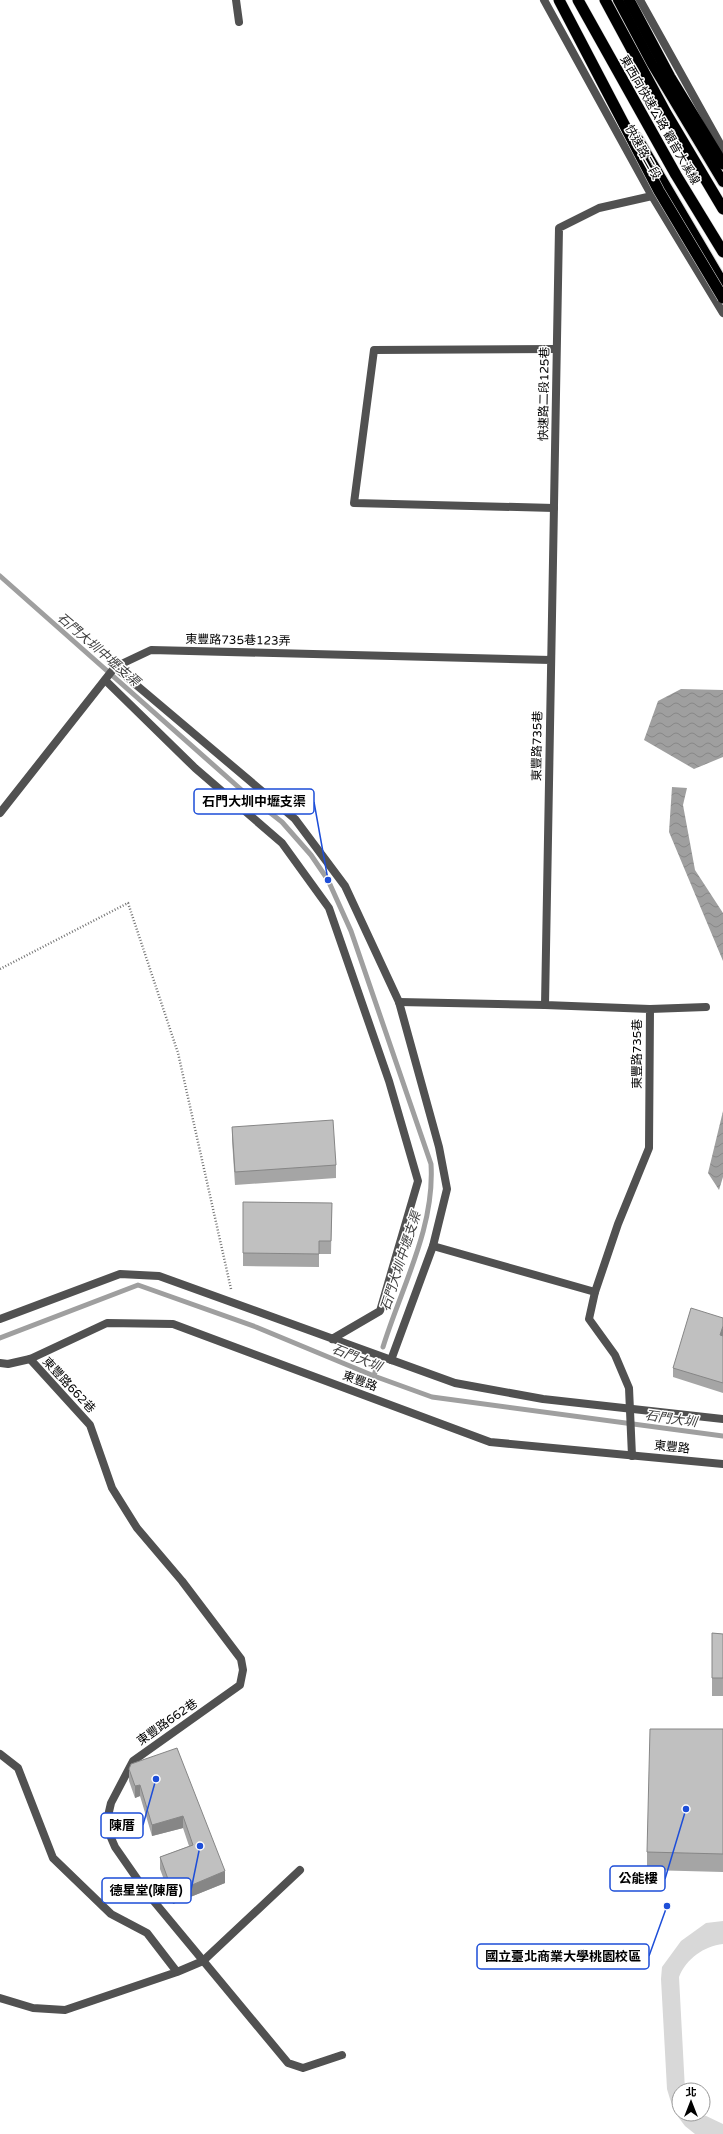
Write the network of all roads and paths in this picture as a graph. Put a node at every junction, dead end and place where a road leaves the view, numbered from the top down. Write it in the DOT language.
graph roads {
  1 [pos="236,0"];
  2 [pos="544,0"];
  3 [pos="559,0"];
  4 [pos="578,0"];
  5 [pos="605,0"];
  6 [pos="618,0"];
  7 [pos="629,0"];
  8 [pos="640,0"];
  9 [pos="239,22"];
  10 [pos="723,149"];
  11 [pos="723,164"];
  12 [pos="723,182"];
  13 [pos="652,196"];
  14 [pos="723,209"];
  15 [pos="723,252"];
  16 [pos="723,283"];
  17 [pos="723,298"];
  18 [pos="723,313"];
  19 [pos="556,349"];
  20 [pos="554,508"];
  21 [pos="551,660"];
  22 [pos="115,667"];
  23 [pos="105,680"];
  24 [pos="0,814"];
  25 [pos="0,969"];
  26 [pos="399,1002"];
  27 [pos="545,1005"];
  28 [pos="706,1007"];
  29 [pos="650,1009"];
  30 [pos="433,1246"];
  31 [pos="595,1292"];
  32 [pos="234,1303"];
  33 [pos="0,1319"];
  34 [pos="332,1339"];
  35 [pos="30,1359"];
  36 [pos="391,1360"];
  37 [pos="0,1363"];
  38 [pos="630,1413"];
  39 [pos="723,1419"];
  40 [pos="632,1456"];
  41 [pos="723,1464"];
  42 [pos="0,1754"];
  43 [pos="300,1870"];
  44 [pos="203,1961"];
  45 [pos="177,1972"];
  46 [pos="0,1998"];
  47 [pos="342,2055"];
  1 -- 9 [label="street"];
  2 -- 13 [label="street, 快速路二段"];
  3 -- 16 [label="main road, 快速路二段"];
  3 -- 17 [label="highway, bridge"];
  4 -- 15 [label="highway, 東西向快速公路 觀音大溪線"];
  5 -- 14 [label="highway, 東西向快速公路 觀音大溪線"];
  6 -- 12 [label="main road"];
  7 -- 11 [label="highway"];
  8 -- 10 [label="street"];
  13 -- 18 [label="street, 快速路二段"];
  13 -- 19 [label="street, 快速路二段125巷"];
  19 -- 20 [label="street, 快速路二段125巷"];
  19 -- 20 [label="street"];
  20 -- 21 [label="street, 快速路二段125巷"];
  21 -- 22 [label="street, 東豐路735巷123弄"];
  21 -- 27 [label="street, 東豐路735巷"];
  22 -- 23 [label="street, 東豐路735巷123弄"];
  22 -- 26 [label="street"];
  23 -- 24 [label="street, 東豐路735巷123弄"];
  23 -- 34 [label="street"];
  25 -- 32 [label="path"];
  26 -- 27 [label="street"];
  26 -- 30 [label="street"];
  27 -- 29 [label="street, 東豐路735巷"];
  28 -- 29 [label="street"];
  29 -- 31 [label="street, 東豐路735巷"];
  30 -- 31 [label="street"];
  30 -- 36 [label="street"];
  31 -- 38 [label="street, 東豐路735巷"];
  32 -- 33 [label="street"];
  32 -- 34 [label="street"];
  34 -- 36 [label="street"];
  35 -- 37 [label="street, 東豐路"];
  35 -- 40 [label="street, 東豐路"];
  35 -- 44 [label="street, 東豐路662巷"];
  36 -- 38 [label="street"];
  38 -- 39 [label="street"];
  38 -- 40 [label="street, 東豐路735巷"];
  40 -- 41 [label="street, 東豐路"];
  42 -- 45 [label="street"];
  43 -- 44 [label="street"];
  44 -- 45 [label="street"];
  44 -- 47 [label="street, 東豐路662巷"];
  45 -- 46 [label="street"];
}
